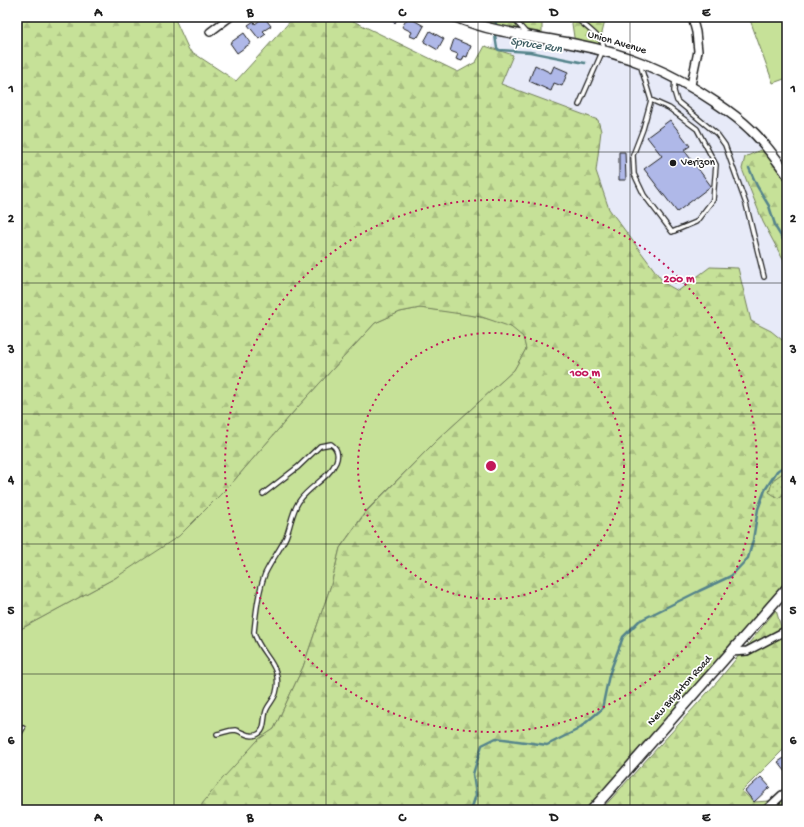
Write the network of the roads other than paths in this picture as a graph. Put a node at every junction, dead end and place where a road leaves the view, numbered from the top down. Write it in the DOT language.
graph roads {
  1 [pos="230,17"];
  2 [pos="456,17"];
  3 [pos="512,17"];
  4 [pos="575,17"];
  5 [pos="692,17"];
  6 [pos="210,32"];
  7 [pos="529,36"];
  8 [pos="603,50"];
  9 [pos="639,62"];
  10 [pos="675,78"];
  11 [pos="691,85"];
  12 [pos="651,100"];
  13 [pos="579,105"];
  14 [pos="787,174"];
  15 [pos="764,277"];
  16 [pos="263,494"];
  17 [pos="787,588"];
  18 [pos="787,630"];
  19 [pos="731,652"];
  20 [pos="22,728"];
  21 [pos="217,734"];
  22 [pos="17,738"];
  23 [pos="787,792"];
  24 [pos="592,810"];
  25 [pos="766,810"];
  1 -- 6 [label="street"];
  2 -- 7 [label="street, Union Avenue"];
  3 -- 7 [label="lane"];
  4 -- 8 [label="lane"];
  5 -- 11 [label="street"];
  7 -- 8 [label="street, Union Avenue"];
  8 -- 9 [label="street, Union Avenue"];
  8 -- 13 [label="lane"];
  9 -- 10 [label="street, Union Avenue"];
  9 -- 12 [label="lane"];
  10 -- 11 [label="street, Union Avenue"];
  10 -- 15 [label="lane"];
  11 -- 14 [label="street, Union Avenue"];
  12 -- 12 [label="lane"];
  16 -- 21 [label="lane"];
  17 -- 19 [label="street, New Brighton Road"];
  18 -- 19 [label="street"];
  19 -- 24 [label="street, New Brighton Road"];
  20 -- 22 [label="lane"];
  23 -- 25 [label="street"];
}
